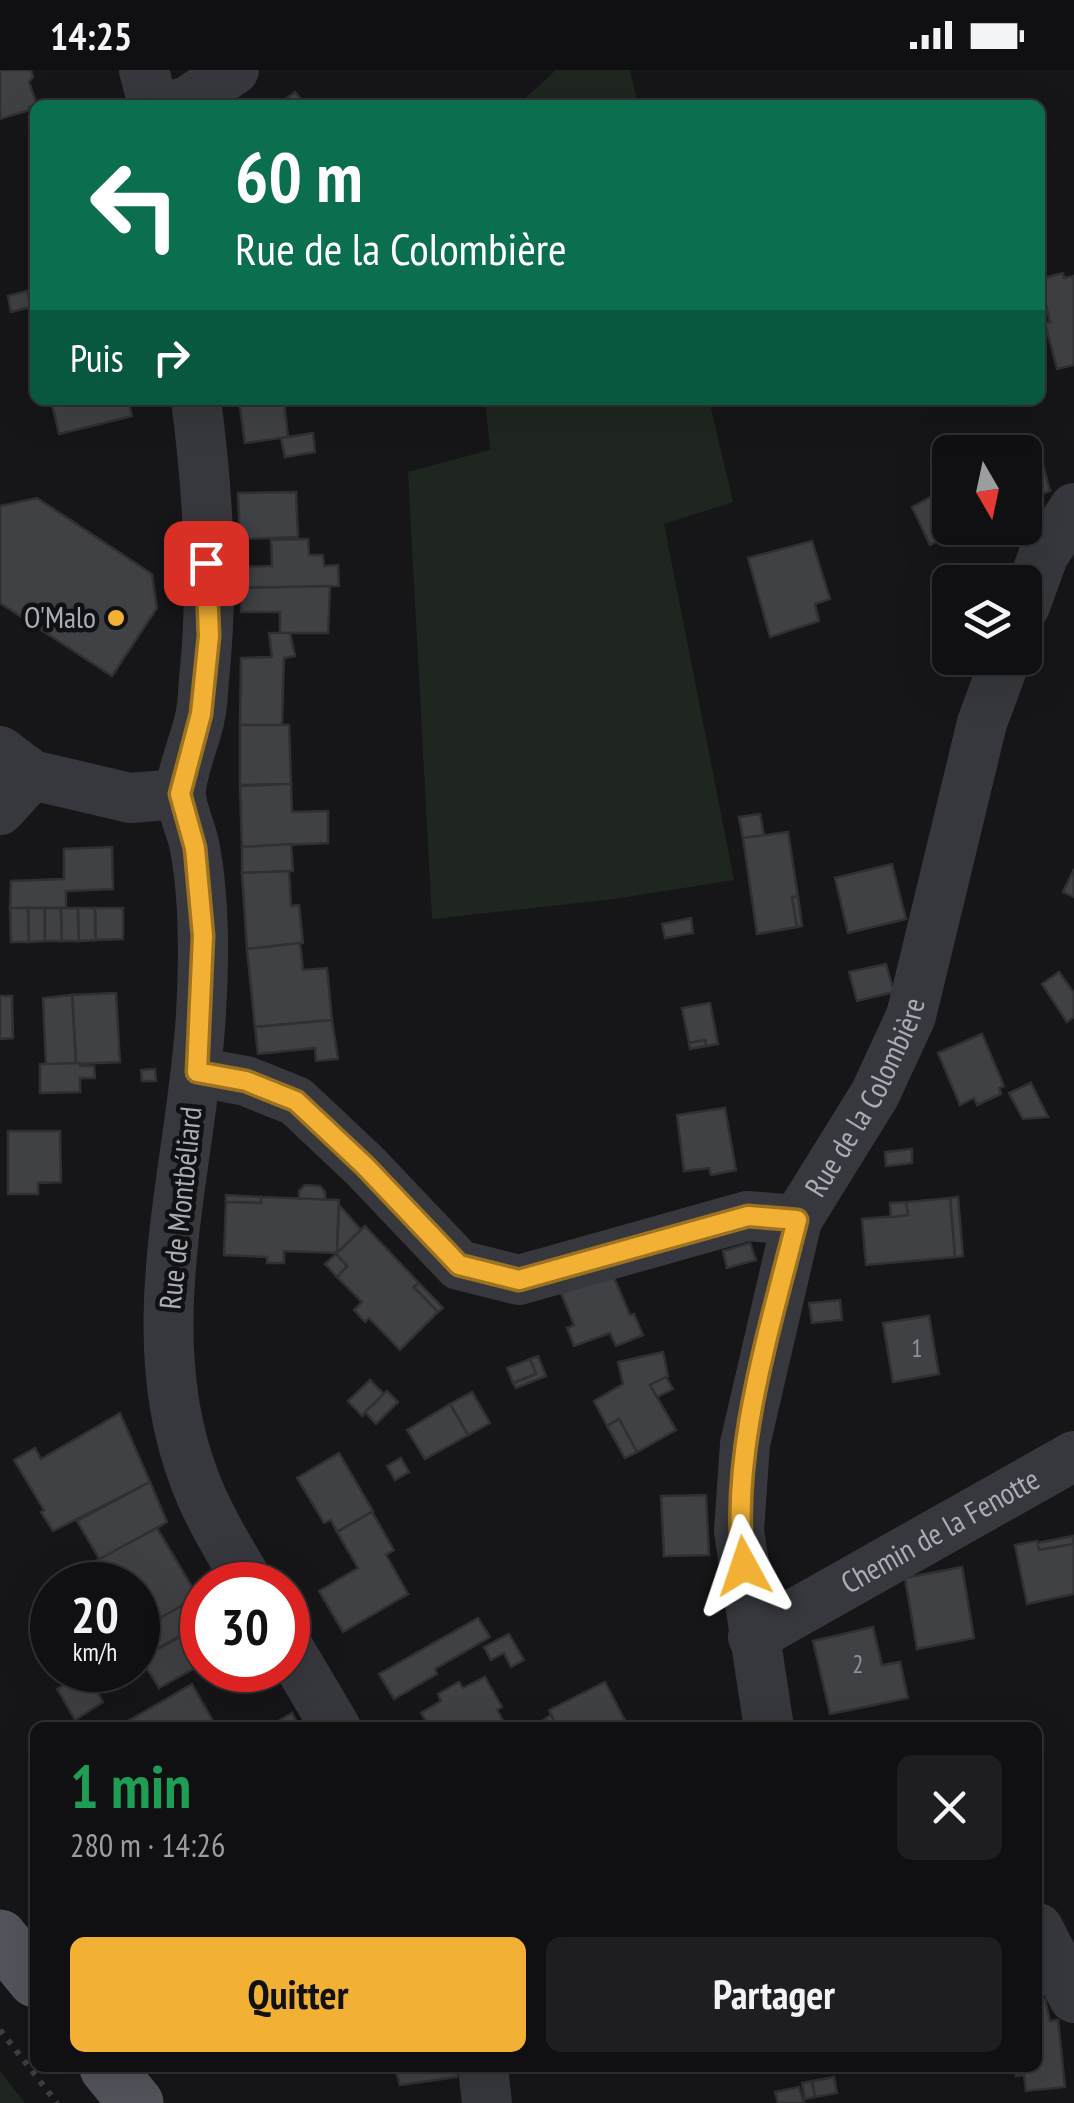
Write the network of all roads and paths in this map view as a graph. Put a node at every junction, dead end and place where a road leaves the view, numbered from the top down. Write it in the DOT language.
graph roads {
  1 [pos="144,70"];
  2 [pos="234,70"];
  3 [pos="151,100"];
  4 [pos="188,100"];
  5 [pos="197,405"];
  6 [pos="1074,508"];
  7 [pos="1040,565"];
  8 [pos="1000,675"];
  9 [pos="11,779"];
  10 [pos="180,794"];
  11 [pos="197,1072"];
  12 [pos="797,1220"];
  13 [pos="1074,1456"];
  14 [pos="236,1562"];
  15 [pos="753,1637"];
  16 [pos="310,1684"];
  17 [pos="332,1722"];
  18 [pos="768,1722"];
  19 [pos="1042,1936"];
  20 [pos="0,1937"];
  21 [pos="30,1974"];
  22 [pos="1074,1998"];
  23 [pos="0,2030"];
  24 [pos="30,2068"];
  25 [pos="33,2072"];
  26 [pos="110,2072"];
  27 [pos="482,2072"];
  28 [pos="57,2103"];
  29 [pos="136,2103"];
  30 [pos="486,2103"];
  1 -- 3 [label="street"];
  2 -- 4 [label="street"];
  5 -- 10 [label="street"];
  6 -- 7 [label="street"];
  8 -- 12 [label="street, Rue de la Colombière"];
  9 -- 10 [label="street"];
  10 -- 11 [label="street, Rue de Montbéliard"];
  11 -- 12 [label="street, Rue de la Colombière"];
  11 -- 14 [label="street, Rue de Montbéliard"];
  12 -- 15 [label="street"];
  13 -- 15 [label="street, Chemin de la Fenotte"];
  15 -- 18 [label="street"];
  16 -- 17 [label="street"];
  19 -- 22 [label="street"];
  20 -- 21 [label="main road"];
  23 -- 24 [label="path"];
  25 -- 28 [label="path"];
  26 -- 29 [label="main road"];
  27 -- 30 [label="street"];
}
